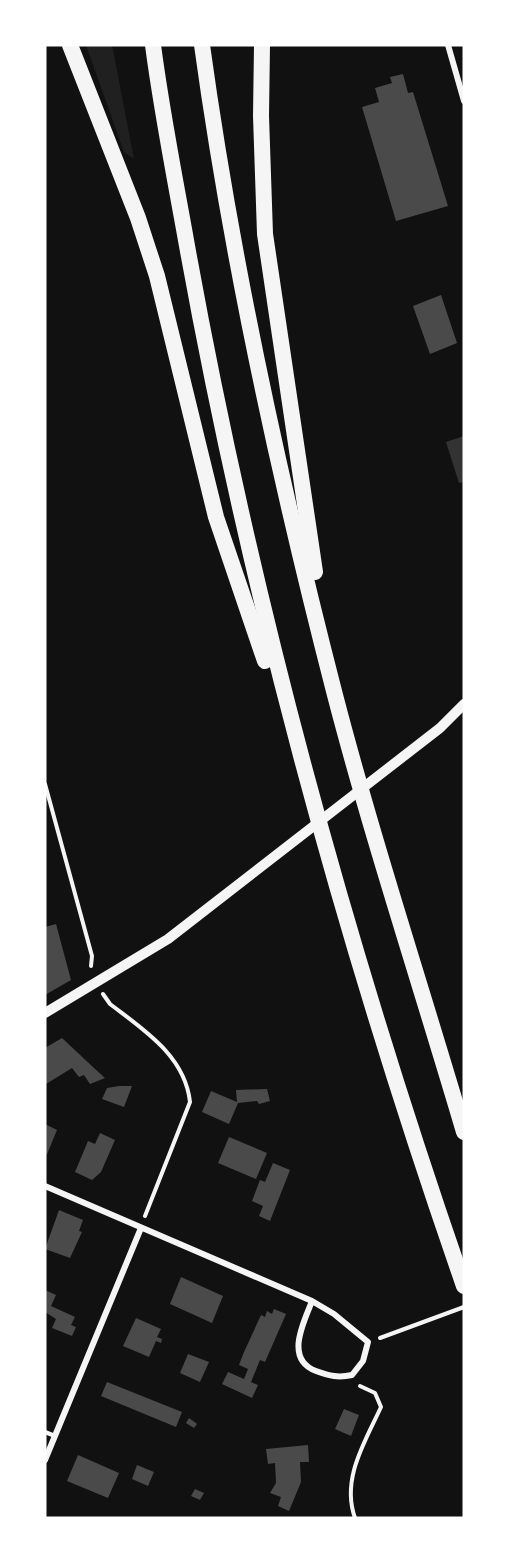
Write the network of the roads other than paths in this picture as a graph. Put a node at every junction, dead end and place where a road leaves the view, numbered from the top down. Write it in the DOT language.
graph roads {
  1 [pos="70,45"];
  2 [pos="153,45"];
  3 [pos="202,45"];
  4 [pos="262,45"];
  5 [pos="448,45"];
  6 [pos="464,101"];
  7 [pos="336,697"];
  8 [pos="464,704"];
  9 [pos="310,793"];
  10 [pos="45,1013"];
  11 [pos="464,1132"];
  12 [pos="45,1186"];
  13 [pos="141,1227"];
  14 [pos="464,1287"];
  15 [pos="312,1301"];
  16 [pos="45,1432"];
  17 [pos="55,1436"];
  18 [pos="45,1460"];
  1 -- 9 [label="highway"];
  2 -- 9 [label="highway"];
  3 -- 7 [label="highway"];
  4 -- 7 [label="highway"];
  5 -- 6 [label="street"];
  7 -- 11 [label="highway"];
  8 -- 10 [label="street"];
  9 -- 14 [label="highway"];
  12 -- 13 [label="street"];
  13 -- 15 [label="street"];
  13 -- 17 [label="street"];
  15 -- 15 [label="street"];
  16 -- 17 [label="lane"];
  17 -- 18 [label="street"];
}
